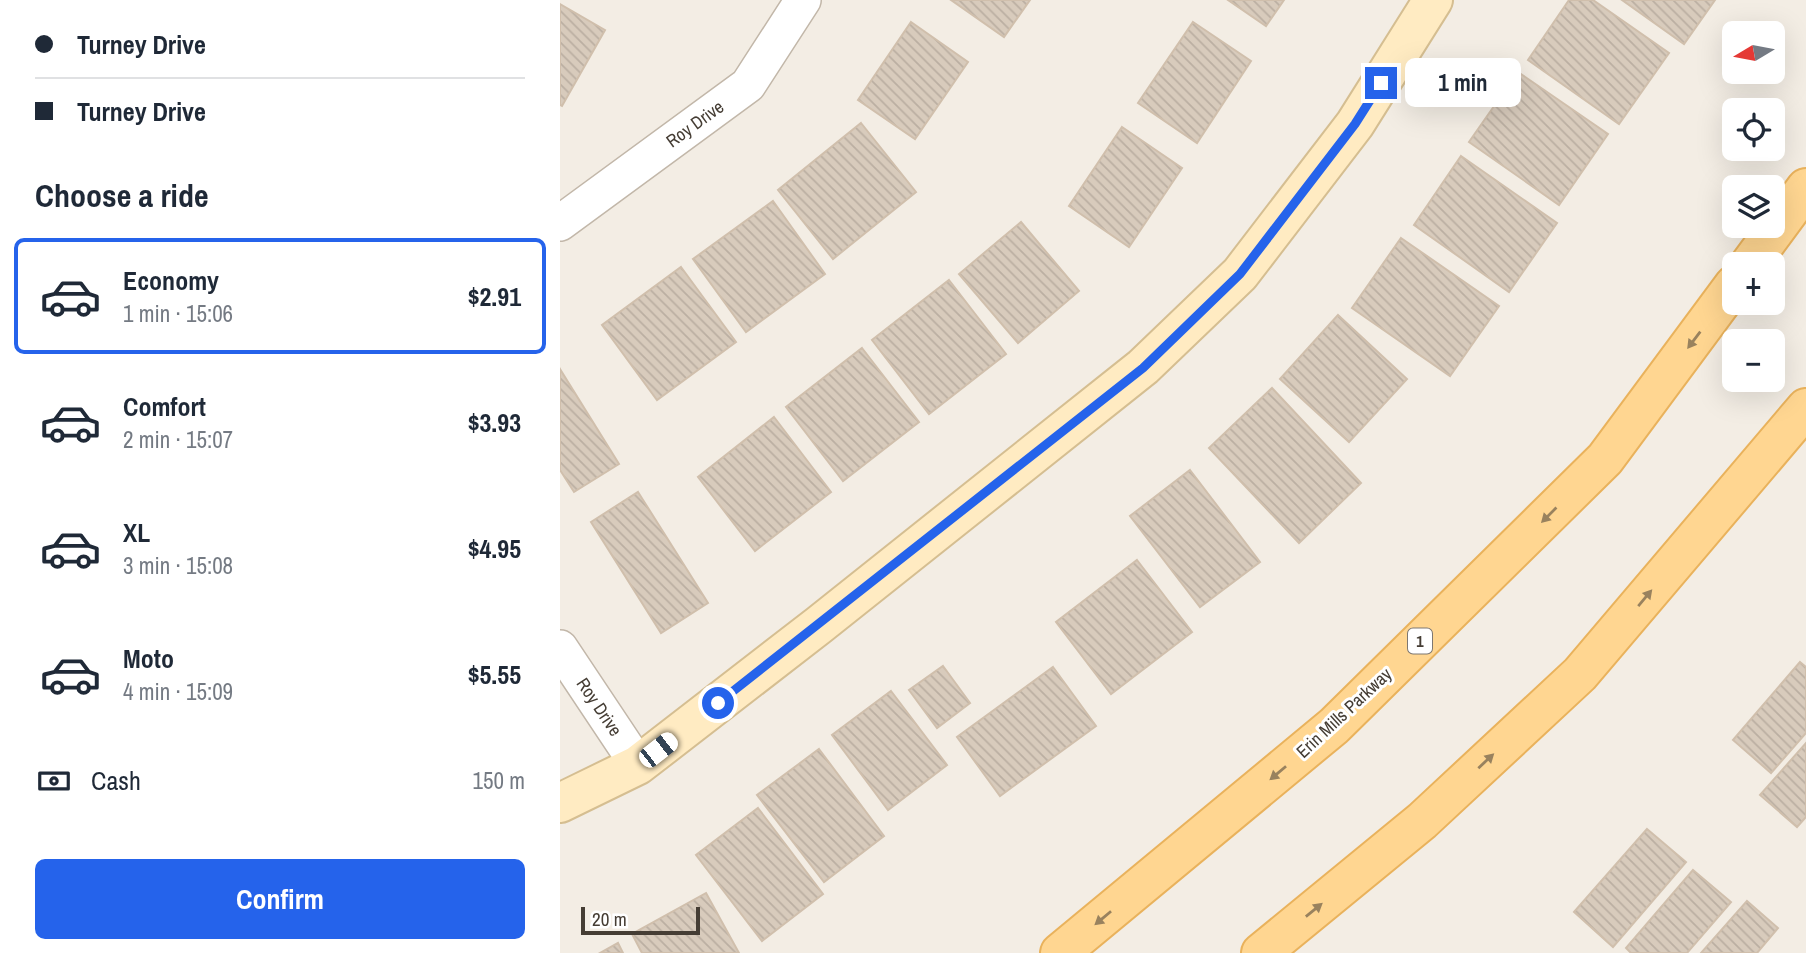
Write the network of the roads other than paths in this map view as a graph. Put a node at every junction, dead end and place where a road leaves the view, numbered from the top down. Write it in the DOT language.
graph roads {
  1 [pos="803,0"];
  2 [pos="1433,0"];
  3 [pos="1806,188"];
  4 [pos="560,223"];
  5 [pos="1759,252"];
  6 [pos="1722,301"];
  7 [pos="1806,408"];
  8 [pos="560,649"];
  9 [pos="638,765"];
  10 [pos="560,803"];
  11 [pos="1060,953"];
  12 [pos="1261,953"];
  1 -- 4 [label="street, Roy Drive"];
  2 -- 9 [label="street"];
  3 -- 5 [label="main road"];
  6 -- 11 [label="main road, Erin Mills Parkway / 1, one-way"];
  12 -- 7 [label="main road, one-way"];
  8 -- 9 [label="street, Roy Drive"];
  9 -- 10 [label="street"];
}
